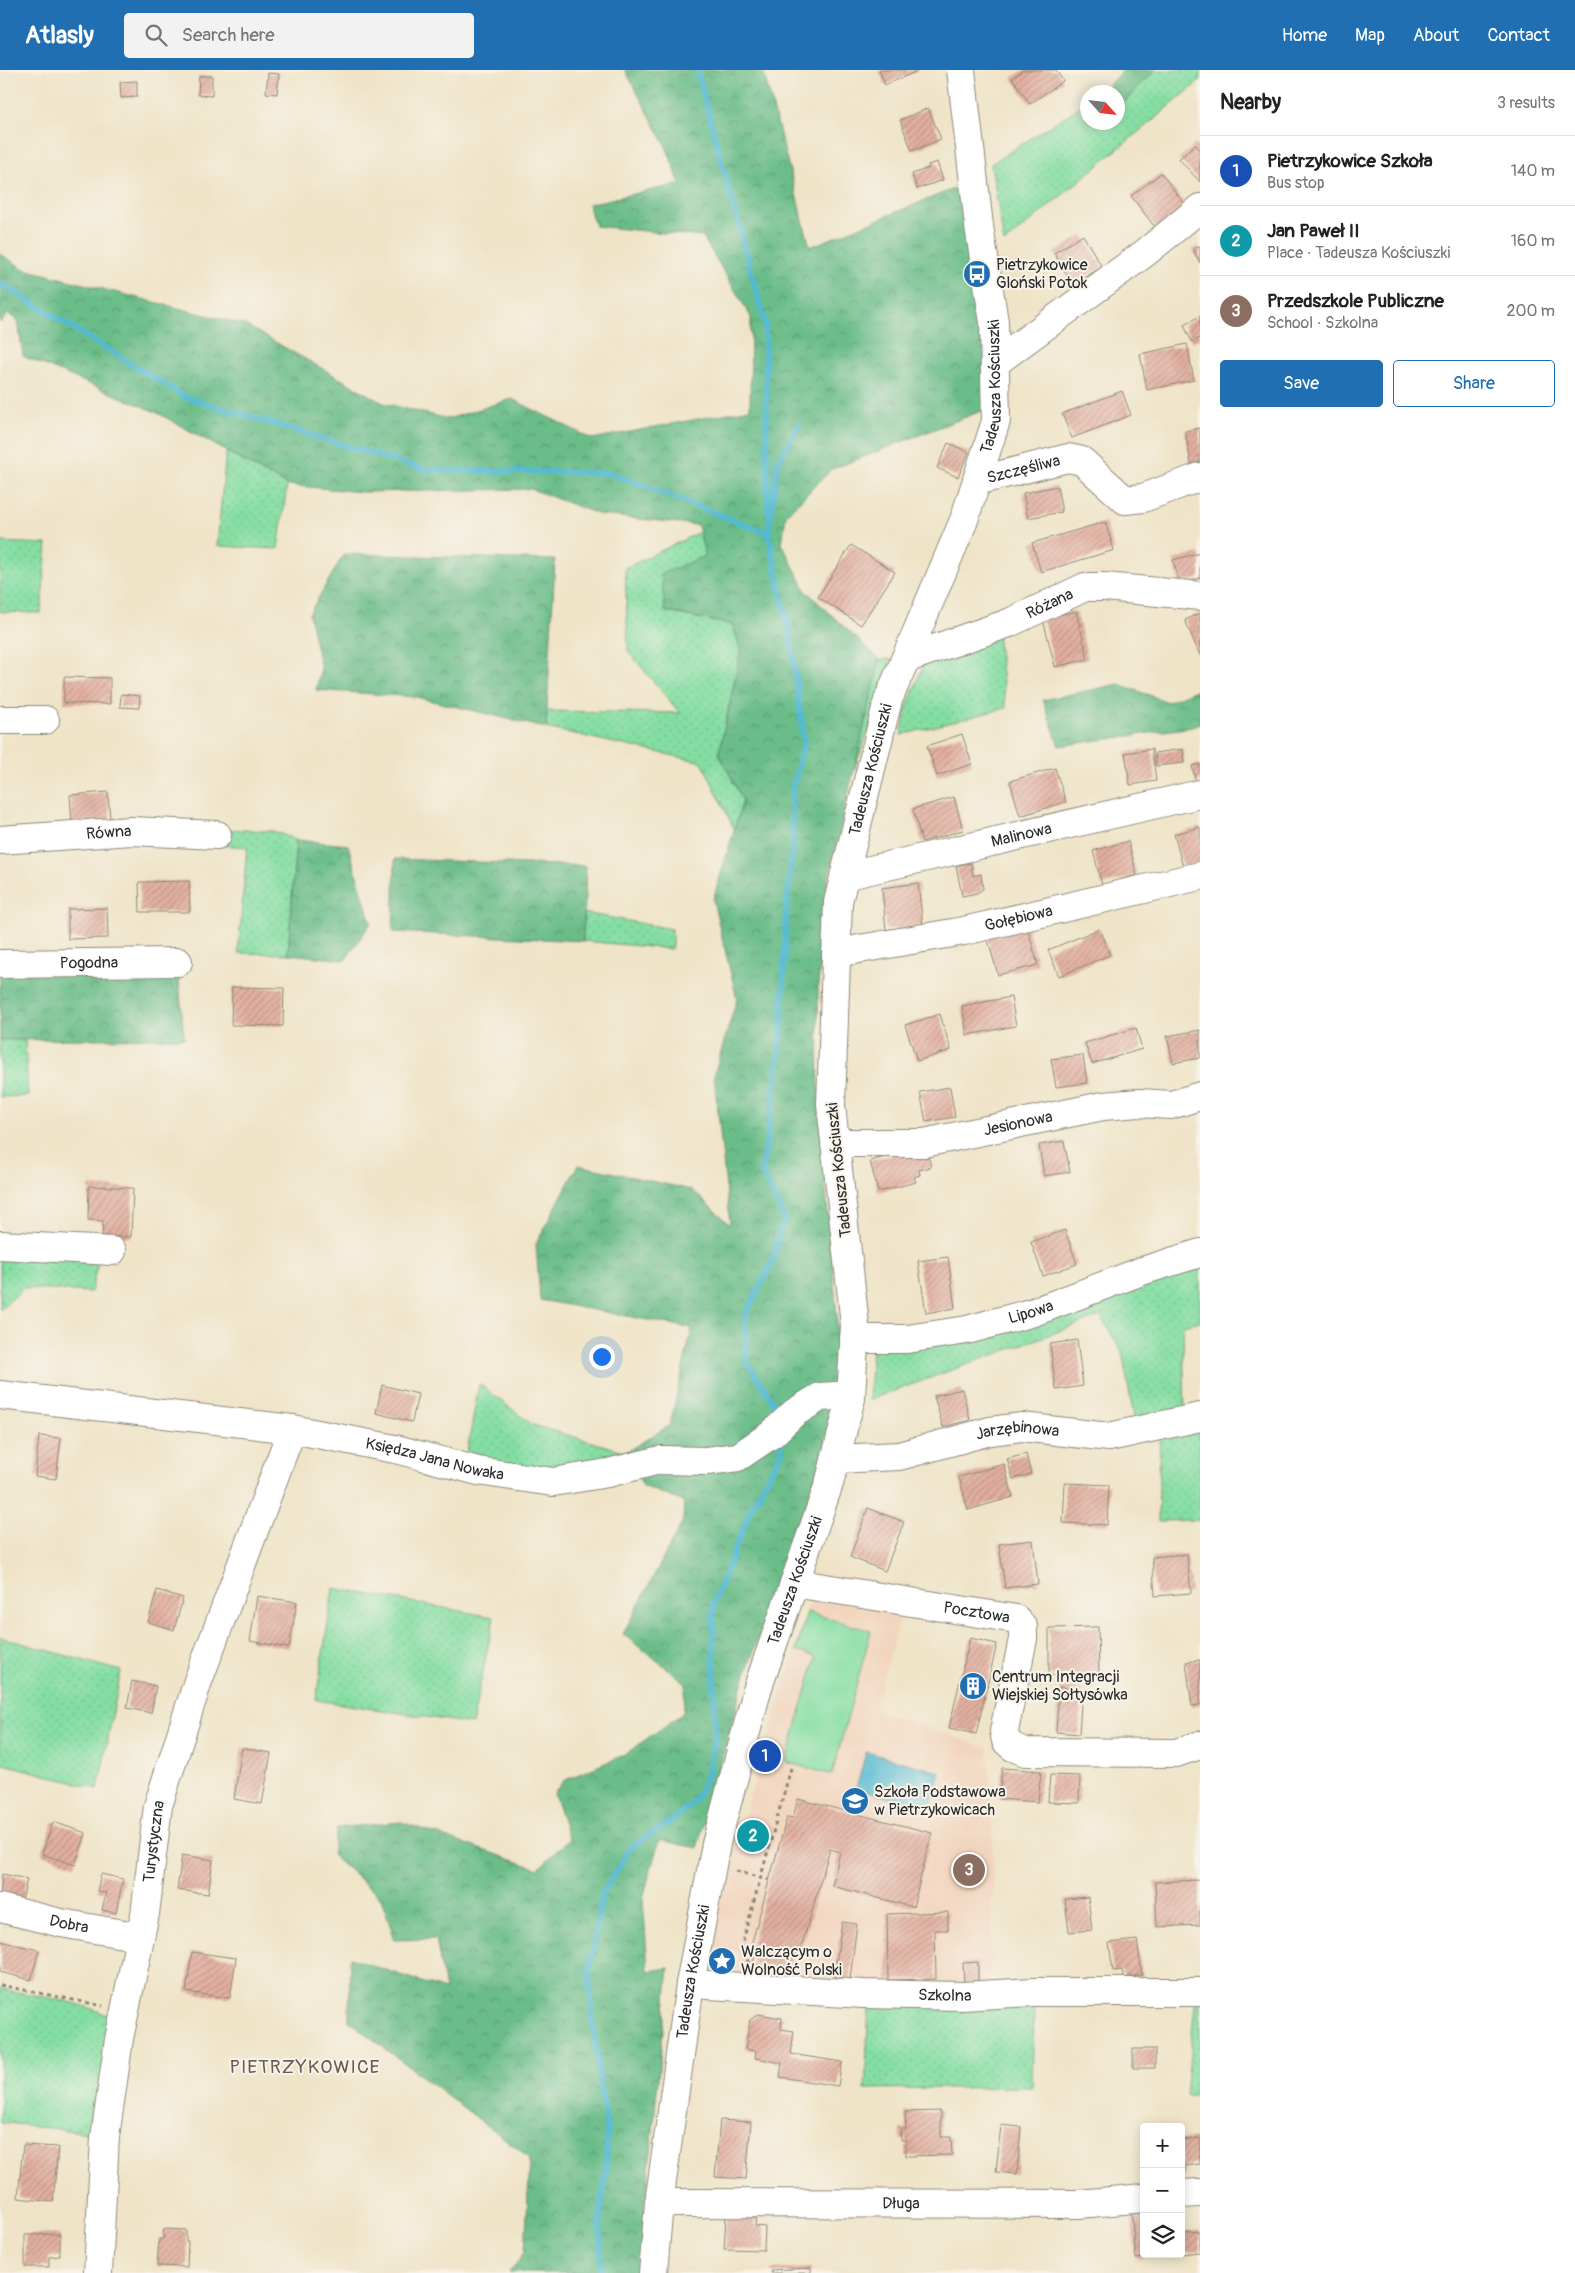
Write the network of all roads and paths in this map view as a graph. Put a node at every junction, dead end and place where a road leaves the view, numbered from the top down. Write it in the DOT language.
graph roads {
  1 [pos="961,70"];
  2 [pos="1200,208"];
  3 [pos="995,363"];
  4 [pos="1200,477"];
  5 [pos="977,480"];
  6 [pos="1200,596"];
  7 [pos="906,659"];
  8 [pos="0,720"];
  9 [pos="44,720"];
  10 [pos="1200,794"];
  11 [pos="217,835"];
  12 [pos="0,840"];
  13 [pos="844,876"];
  14 [pos="1200,876"];
  15 [pos="836,952"];
  16 [pos="178,962"];
  17 [pos="0,964"];
  18 [pos="1200,1096"];
  19 [pos="835,1143"];
  20 [pos="0,1245"];
  21 [pos="112,1251"];
  22 [pos="1200,1253"];
  23 [pos="854,1339"];
  24 [pos="0,1395"];
  25 [pos="851,1398"];
  26 [pos="1200,1417"];
  27 [pos="292,1429"];
  28 [pos="835,1459"];
  29 [pos="794,1583"];
  30 [pos="1200,1745"];
  31 [pos="791,1768"];
  32 [pos="733,1871"];
  33 [pos="760,1878"];
  34 [pos="769,1880"];
  35 [pos="0,1908"];
  36 [pos="140,1937"];
  37 [pos="751,1968"];
  38 [pos="690,1984"];
  39 [pos="0,1985"];
  40 [pos="1200,1992"];
  41 [pos="124,2017"];
  42 [pos="1200,2193"];
  43 [pos="1185,2194"];
  44 [pos="1140,2198"];
  45 [pos="659,2203"];
  46 [pos="98,2273"];
  47 [pos="653,2273"];
  1 -- 3 [label="street, Tadeusza Kościuszki"];
  2 -- 3 [label="street"];
  3 -- 5 [label="street, Tadeusza Kościuszki"];
  4 -- 5 [label="street, Szczęśliwa"];
  5 -- 7 [label="street, Tadeusza Kościuszki"];
  6 -- 7 [label="street, Różana"];
  7 -- 13 [label="street, Tadeusza Kościuszki"];
  8 -- 9 [label="street"];
  10 -- 13 [label="street, Malinowa"];
  11 -- 12 [label="street, Równa"];
  13 -- 15 [label="street, Tadeusza Kościuszki"];
  14 -- 15 [label="street, Gołębiowa"];
  15 -- 19 [label="street, Tadeusza Kościuszki"];
  16 -- 17 [label="street, Pogodna"];
  18 -- 19 [label="street, Jesionowa"];
  19 -- 23 [label="street, Tadeusza Kościuszki"];
  20 -- 21 [label="street"];
  22 -- 23 [label="street, Lipowa"];
  23 -- 25 [label="street, Tadeusza Kościuszki"];
  24 -- 27 [label="street, Księdza Jana Nowaka"];
  25 -- 27 [label="street, Księdza Jana Nowaka"];
  25 -- 28 [label="street, Tadeusza Kościuszki"];
  26 -- 28 [label="street, Jarzębinowa"];
  27 -- 36 [label="street, Turystyczna"];
  28 -- 29 [label="street, Tadeusza Kościuszki"];
  29 -- 30 [label="street, Pocztowa"];
  29 -- 38 [label="street, Tadeusza Kościuszki"];
  31 -- 33 [label="path"];
  32 -- 33 [label="path"];
  33 -- 34 [label="path"];
  33 -- 37 [label="path"];
  35 -- 36 [label="street, Dobra"];
  36 -- 41 [label="street, Turystyczna"];
  38 -- 40 [label="street, Szkolna"];
  38 -- 45 [label="street, Tadeusza Kościuszki"];
  39 -- 41 [label="path"];
  41 -- 46 [label="street, Turystyczna"];
  42 -- 43 [label="street"];
  44 -- 45 [label="street, Długa"];
  45 -- 47 [label="street, Tadeusza Kościuszki"];
}
